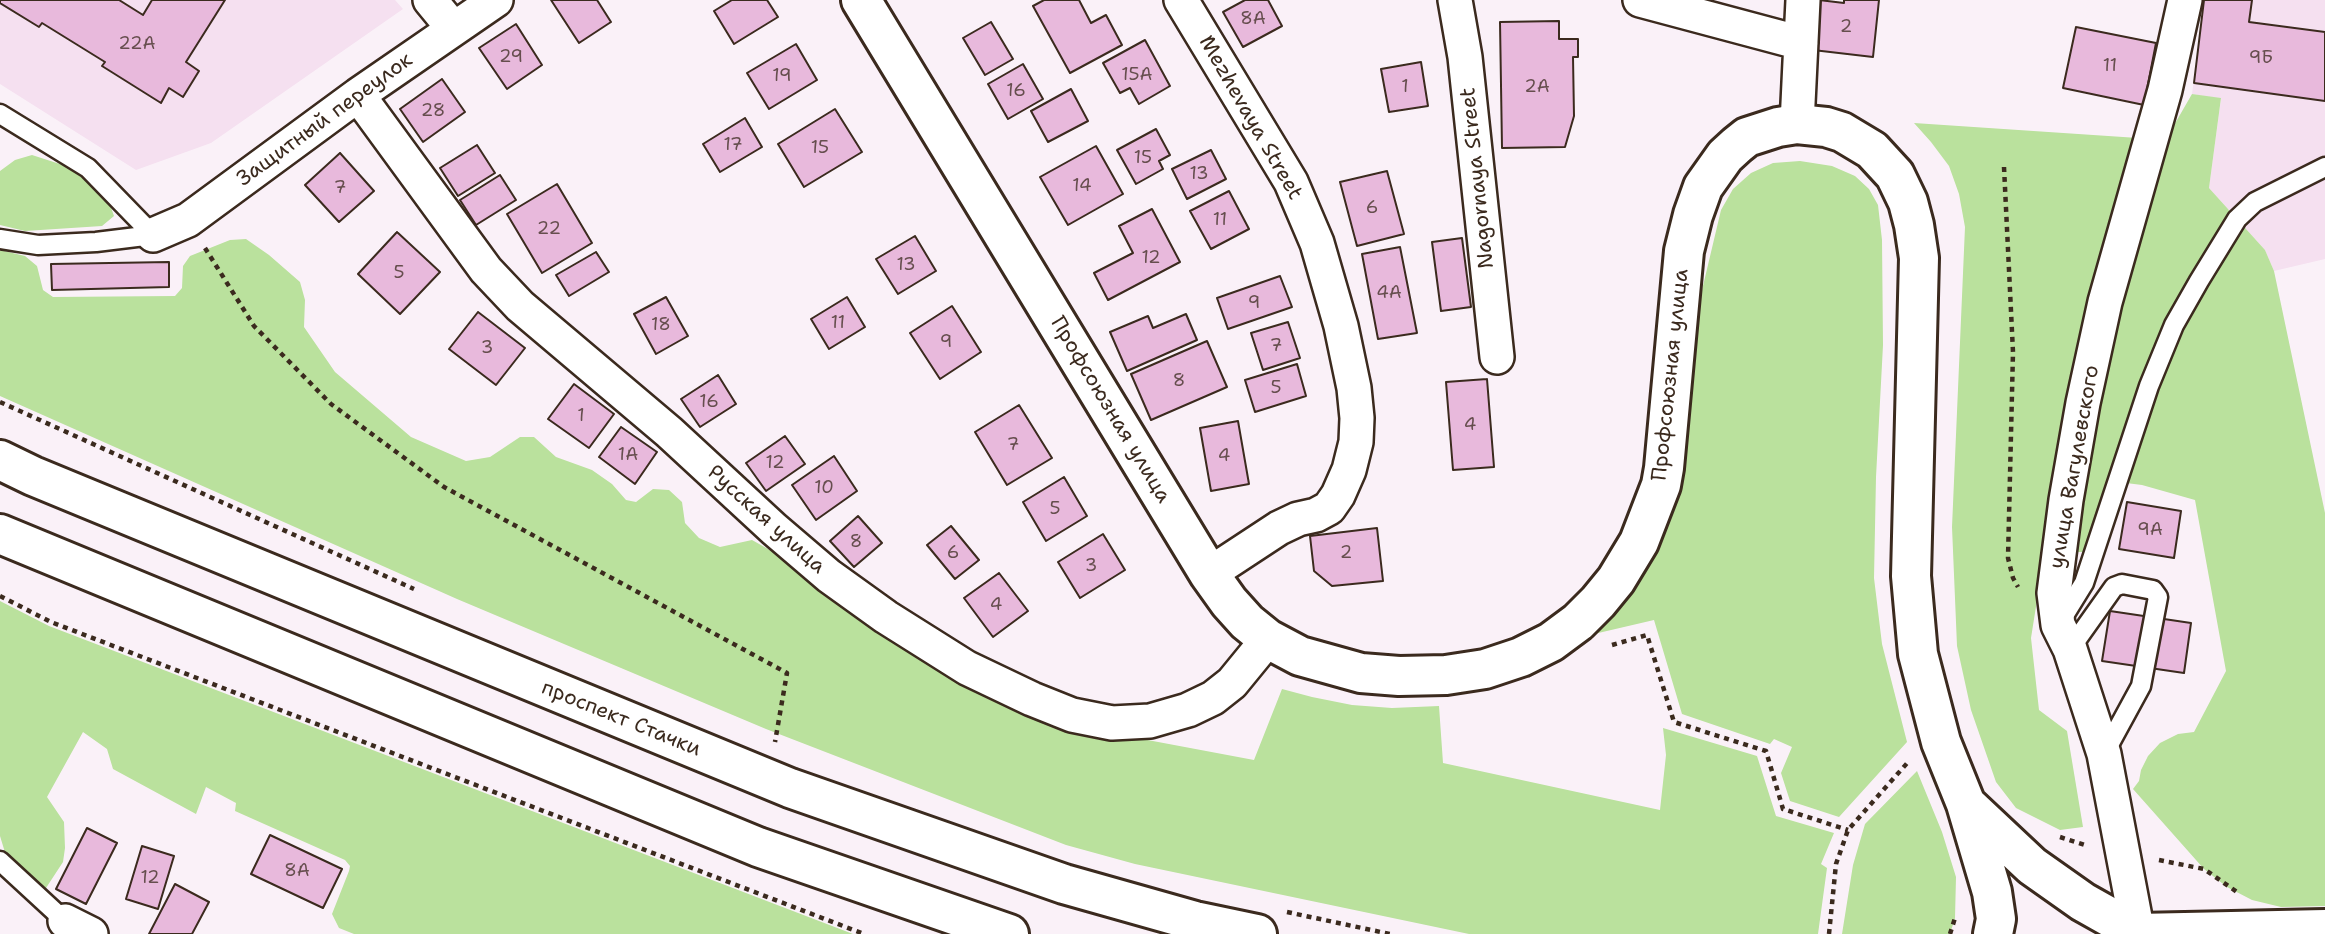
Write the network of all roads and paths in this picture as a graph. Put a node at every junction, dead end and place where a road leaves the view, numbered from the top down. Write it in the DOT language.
graph roads {
  1 [pos="430,0"];
  2 [pos="496,0"];
  3 [pos="861,0"];
  4 [pos="1181,0"];
  5 [pos="1455,0"];
  6 [pos="1640,0"];
  7 [pos="1803,0"];
  8 [pos="2185,0"];
  9 [pos="453,28"];
  10 [pos="1801,43"];
  11 [pos="358,94"];
  12 [pos="0,114"];
  13 [pos="1797,124"];
  14 [pos="2004,167"];
  15 [pos="2325,167"];
  16 [pos="188,220"];
  17 [pos="153,235"];
  18 [pos="0,239"];
  19 [pos="1497,357"];
  20 [pos="0,402"];
  21 [pos="0,460"];
  22 [pos="0,534"];
  23 [pos="1209,574"];
  24 [pos="424,593"];
  25 [pos="0,596"];
  26 [pos="2064,637"];
  27 [pos="1268,639"];
  28 [pos="1601,648"];
  29 [pos="774,747"];
  30 [pos="2104,754"];
  31 [pos="1912,757"];
  32 [pos="1966,804"];
  33 [pos="1848,830"];
  34 [pos="0,861"];
  35 [pos="1269,922"];
  36 [pos="78,927"];
  37 [pos="2325,929"];
  38 [pos="864,934"];
  39 [pos="1009,934"];
  40 [pos="1390,934"];
  41 [pos="1829,934"];
  42 [pos="1993,934"];
  43 [pos="2139,934"];
  1 -- 9 [label="street"];
  2 -- 9 [label="street, Защитный переулок"];
  3 -- 23 [label="main road, Профсоюзная улица"];
  4 -- 23 [label="street, Mezhevaya Street"];
  5 -- 19 [label="street, Nagornaya Street"];
  6 -- 10 [label="street"];
  7 -- 10 [label="street"];
  8 -- 26 [label="street, улица Вагулевского"];
  9 -- 11 [label="street, Защитный переулок"];
  10 -- 13 [label="street"];
  11 -- 16 [label="street, Защитный переулок"];
  11 -- 27 [label="street, Русская улица"];
  12 -- 17 [label="lane"];
  13 -- 27 [label="main road, Профсоюзная улица"];
  13 -- 32 [label="main road, Профсоюзная улица"];
  14 -- 26 [label="path"];
  15 -- 26 [label="lane"];
  16 -- 17 [label="street, Защитный переулок"];
  16 -- 29 [label="path"];
  17 -- 18 [label="lane"];
  20 -- 24 [label="path"];
  21 -- 35 [label="main road, проспект Стачки"];
  22 -- 39 [label="main road"];
  23 -- 27 [label="main road, Профсоюзная улица"];
  25 -- 38 [label="path"];
  26 -- 30 [label="street, улица Вагулевского"];
  26 -- 30 [label="lane"];
  28 -- 33 [label="path"];
  30 -- 43 [label="street, улица Вагулевского"];
  31 -- 33 [label="path"];
  32 -- 42 [label="main road, Профсоюзная улица"];
  32 -- 43 [label="main road"];
  33 -- 41 [label="path"];
  34 -- 36 [label="lane"];
  35 -- 40 [label="path"];
  37 -- 43 [label="main road"];
}
